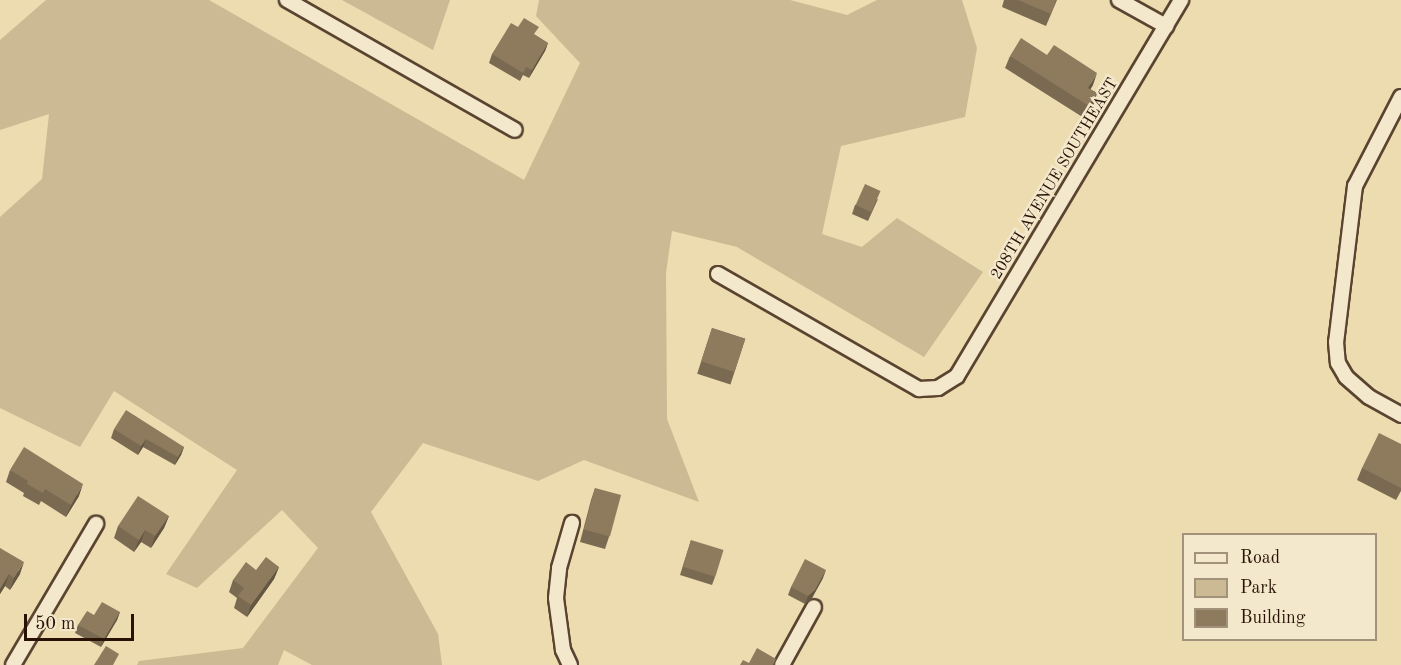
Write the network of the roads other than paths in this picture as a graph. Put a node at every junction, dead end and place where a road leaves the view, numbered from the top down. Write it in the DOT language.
graph roads {
  1 [pos="287,0"];
  2 [pos="1119,0"];
  3 [pos="1181,0"];
  4 [pos="1166,26"];
  5 [pos="1401,97"];
  6 [pos="515,130"];
  7 [pos="718,274"];
  8 [pos="1401,415"];
  9 [pos="96,524"];
  10 [pos="572,524"];
  11 [pos="814,607"];
  12 [pos="13,665"];
  13 [pos="570,665"];
  14 [pos="782,665"];
  1 -- 6 [label="street"];
  2 -- 4 [label="street"];
  3 -- 4 [label="street, 208TH AVENUE SOUTHEAST"];
  4 -- 7 [label="street, 208TH AVENUE SOUTHEAST"];
  5 -- 8 [label="street"];
  9 -- 12 [label="street"];
  10 -- 13 [label="street"];
  11 -- 14 [label="street"];
}
